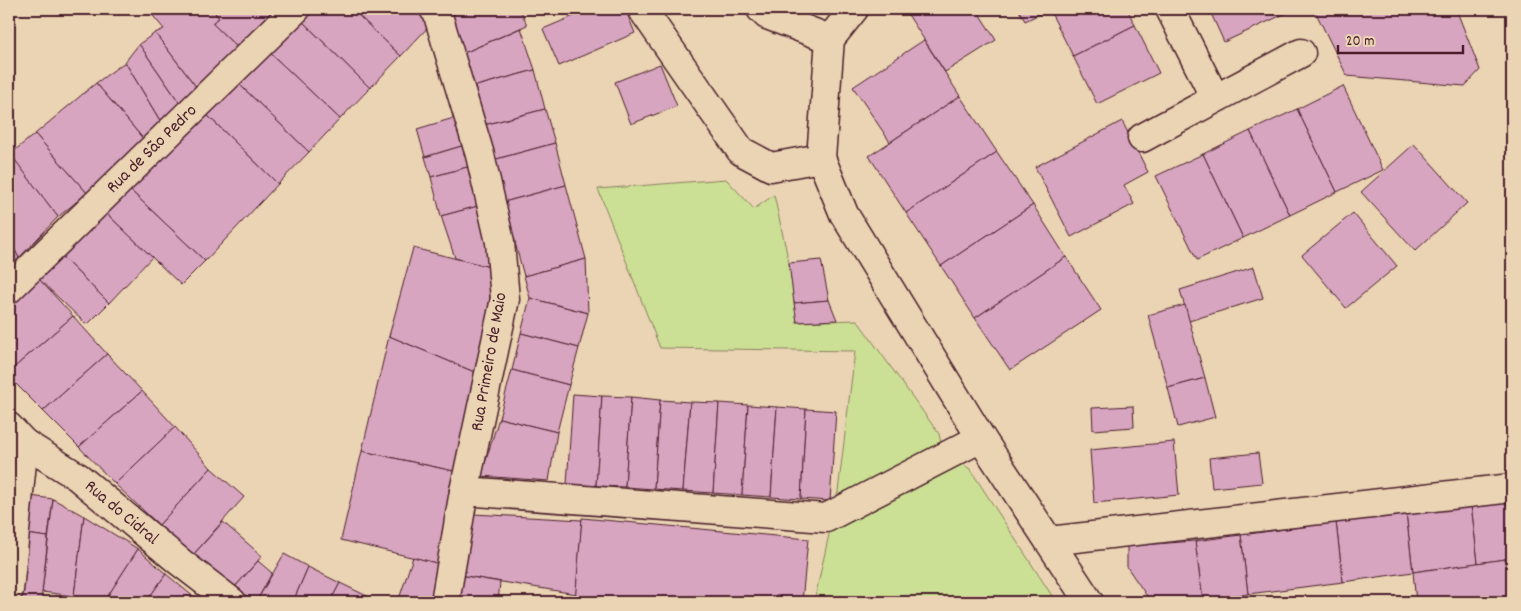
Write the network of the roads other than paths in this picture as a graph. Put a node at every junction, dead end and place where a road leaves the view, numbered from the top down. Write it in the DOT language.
graph roads {
  1 [pos="296,9"];
  2 [pos="642,9"];
  3 [pos="760,9"];
  4 [pos="854,9"];
  5 [pos="1170,9"];
  6 [pos="439,10"];
  7 [pos="830,39"];
  8 [pos="1301,53"];
  9 [pos="1215,98"];
  10 [pos="1142,138"];
  11 [pos="820,158"];
  12 [pos="9,289"];
  13 [pos="17,435"];
  14 [pos="981,438"];
  15 [pos="1512,488"];
  16 [pos="464,491"];
  17 [pos="1049,541"];
  18 [pos="9,590"];
  19 [pos="232,602"];
  20 [pos="445,602"];
  21 [pos="1089,602"];
  1 -- 12 [label="street, Rua de São Pedro"];
  2 -- 11 [label="street"];
  3 -- 7 [label="street"];
  4 -- 7 [label="street"];
  5 -- 9 [label="street"];
  6 -- 16 [label="street, Rua Primeiro de Maio"];
  7 -- 11 [label="street"];
  8 -- 9 [label="street"];
  9 -- 10 [label="street"];
  11 -- 14 [label="street"];
  13 -- 18 [label="street"];
  13 -- 19 [label="street, Rua do Cidral"];
  14 -- 16 [label="street"];
  14 -- 17 [label="street"];
  15 -- 17 [label="street"];
  16 -- 20 [label="street, Rua Primeiro de Maio"];
  17 -- 21 [label="street"];
}
